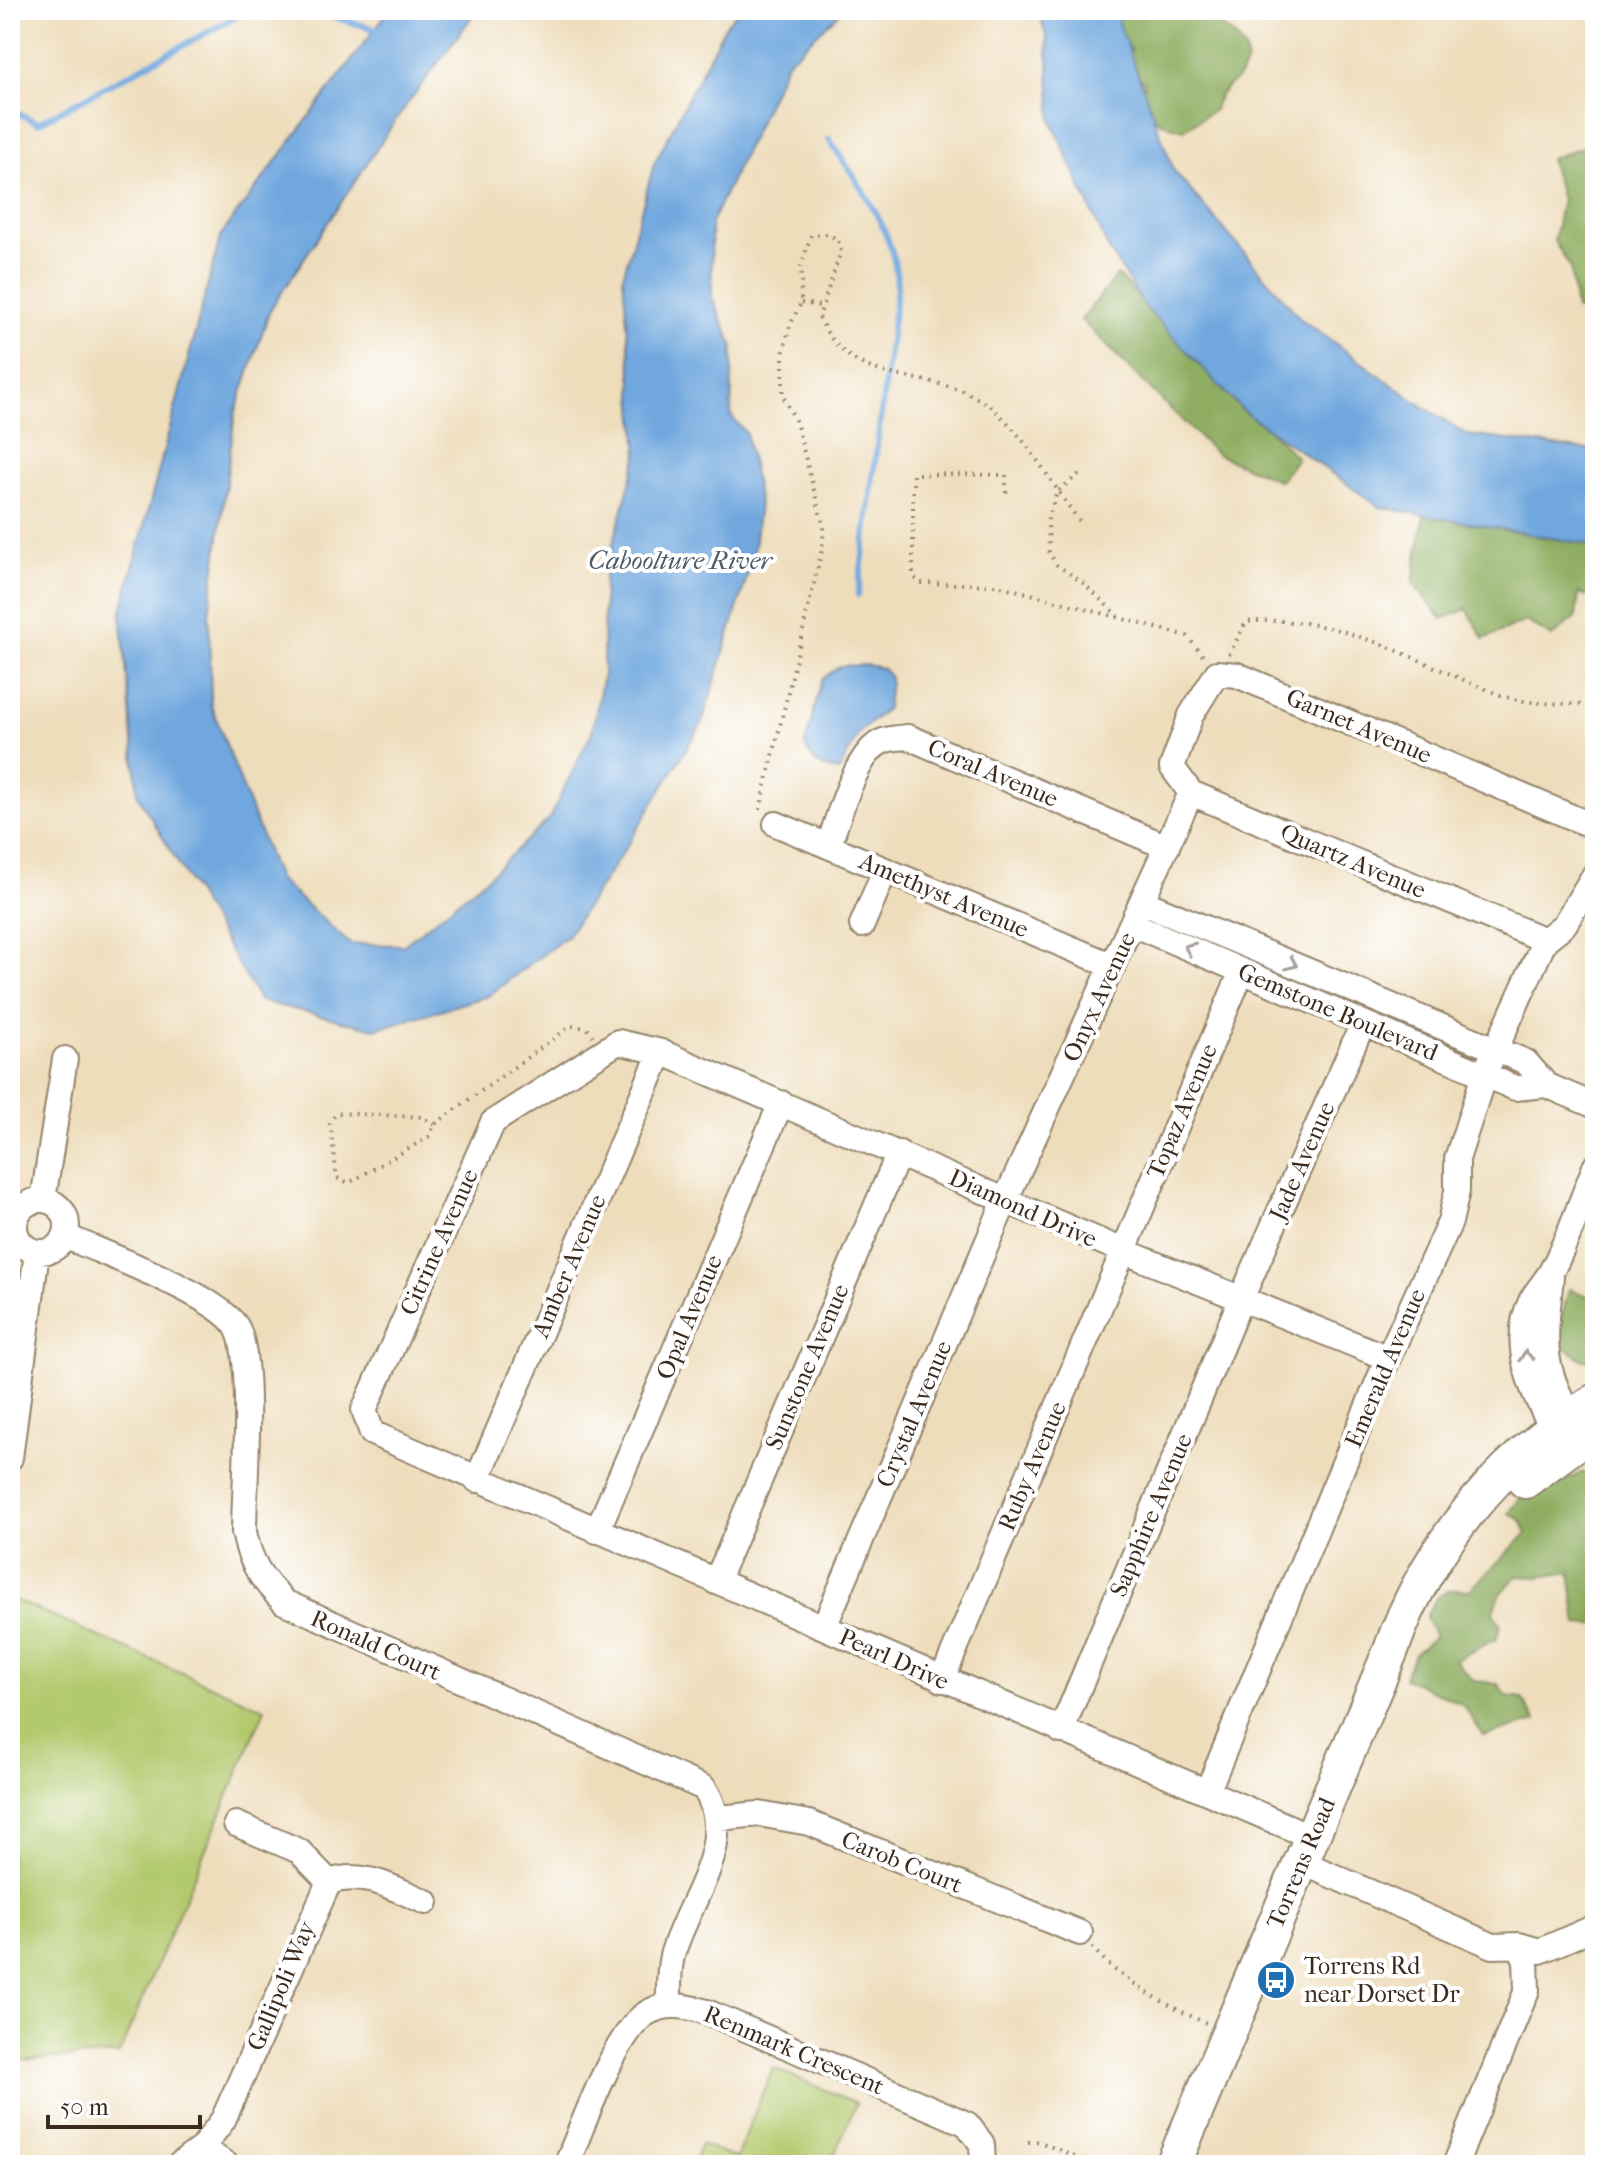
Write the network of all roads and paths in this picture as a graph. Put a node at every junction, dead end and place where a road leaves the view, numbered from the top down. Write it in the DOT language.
graph roads {
  1 [pos="801,303"];
  2 [pos="820,306"];
  3 [pos="1079,474"];
  4 [pos="1057,492"];
  5 [pos="1006,493"];
  6 [pos="1081,523"];
  7 [pos="1120,618"];
  8 [pos="1217,673"];
  9 [pos="1595,706"];
  10 [pos="1191,793"];
  11 [pos="776,824"];
  12 [pos="1595,827"];
  13 [pos="829,845"];
  14 [pos="1167,847"];
  15 [pos="885,870"];
  16 [pos="1595,874"];
  17 [pos="1138,913"];
  18 [pos="862,925"];
  19 [pos="1545,940"];
  20 [pos="1113,966"];
  21 [pos="1242,971"];
  22 [pos="1363,1023"];
  23 [pos="1497,1050"];
  24 [pos="602,1052"];
  25 [pos="661,1052"];
  26 [pos="65,1059"];
  27 [pos="1484,1075"];
  28 [pos="1546,1085"];
  29 [pos="781,1103"];
  30 [pos="1595,1106"];
  31 [pos="434,1125"];
  32 [pos="899,1153"];
  33 [pos="1595,1167"];
  34 [pos="43,1200"];
  35 [pos="1005,1201"];
  36 [pos="14,1214"];
  37 [pos="65,1236"];
  38 [pos="1123,1251"];
  39 [pos="37,1252"];
  40 [pos="1241,1299"];
  41 [pos="1388,1358"];
  42 [pos="1577,1427"];
  43 [pos="10,1458"];
  44 [pos="477,1480"];
  45 [pos="597,1531"];
  46 [pos="716,1582"];
  47 [pos="824,1627"];
  48 [pos="942,1680"];
  49 [pos="1061,1731"];
  50 [pos="1207,1792"];
  51 [pos="719,1818"];
  52 [pos="236,1824"];
  53 [pos="1306,1849"];
  54 [pos="329,1882"];
  55 [pos="426,1902"];
  56 [pos="1592,1928"];
  57 [pos="1080,1933"];
  58 [pos="1519,1945"];
  59 [pos="669,2005"];
  60 [pos="1206,2023"];
  61 [pos="1028,2142"];
  62 [pos="202,2148"];
  63 [pos="179,2165"];
  64 [pos="227,2165"];
  65 [pos="566,2165"];
  66 [pos="983,2165"];
  67 [pos="1093,2165"];
  68 [pos="1173,2165"];
  69 [pos="1455,2165"];
  1 -- 2 [label="path"];
  1 -- 2 [label="path"];
  1 -- 11 [label="path"];
  2 -- 4 [label="path"];
  3 -- 4 [label="path"];
  4 -- 6 [label="path"];
  4 -- 7 [label="path"];
  5 -- 7 [label="path"];
  7 -- 8 [label="path"];
  8 -- 9 [label="path"];
  8 -- 10 [label="street"];
  8 -- 12 [label="street, Garnet Avenue"];
  10 -- 14 [label="street, Onyx Avenue"];
  10 -- 19 [label="street, Quartz Avenue"];
  11 -- 13 [label="street, Amethyst Avenue"];
  13 -- 14 [label="street, Coral Avenue"];
  13 -- 15 [label="street, Amethyst Avenue"];
  14 -- 17 [label="street, Onyx Avenue"];
  15 -- 18 [label="street"];
  15 -- 20 [label="street, Amethyst Avenue"];
  16 -- 19 [label="street"];
  17 -- 20 [label="street, Onyx Avenue"];
  21 -- 17 [label="street, Gemstone Boulevard, one-way"];
  17 -- 23 [label="street, Gemstone Boulevard, one-way"];
  19 -- 23 [label="street, Emerald Avenue"];
  20 -- 35 [label="street, Onyx Avenue"];
  21 -- 22 [label="street, Gemstone Boulevard"];
  21 -- 38 [label="street, Topaz Avenue"];
  22 -- 27 [label="street, Gemstone Boulevard"];
  22 -- 40 [label="street, Jade Avenue"];
  23 -- 27 [label="street, Emerald Avenue"];
  23 -- 28 [label="street, Gemstone Boulevard"];
  24 -- 25 [label="street, Citrine Avenue"];
  24 -- 31 [label="path"];
  24 -- 44 [label="street, Citrine Avenue"];
  25 -- 29 [label="street, Diamond Drive"];
  25 -- 44 [label="street, Amber Avenue"];
  26 -- 34 [label="street"];
  27 -- 28 [label="street, Gemstone Boulevard"];
  27 -- 41 [label="street, Emerald Avenue"];
  28 -- 30 [label="street, Gemstone Boulevard"];
  29 -- 32 [label="street, Diamond Drive"];
  29 -- 45 [label="street, Opal Avenue"];
  31 -- 31 [label="path"];
  32 -- 35 [label="street, Diamond Drive"];
  32 -- 46 [label="street, Sunstone Avenue"];
  33 -- 42 [label="street, Torrens Road"];
  34 -- 36 [label="street"];
  34 -- 37 [label="street"];
  35 -- 38 [label="street, Diamond Drive"];
  35 -- 47 [label="street, Crystal Avenue"];
  36 -- 39 [label="street"];
  37 -- 39 [label="street"];
  37 -- 51 [label="street, Ronald Court"];
  38 -- 40 [label="street, Diamond Drive"];
  38 -- 48 [label="street, Ruby Avenue"];
  39 -- 43 [label="street"];
  40 -- 41 [label="street, Diamond Drive"];
  40 -- 49 [label="street, Sapphire Avenue"];
  41 -- 50 [label="street, Emerald Avenue"];
  42 -- 53 [label="main road, Torrens Road"];
  44 -- 45 [label="street, Pearl Drive"];
  45 -- 46 [label="street, Pearl Drive"];
  46 -- 47 [label="street, Pearl Drive"];
  47 -- 48 [label="street, Pearl Drive"];
  48 -- 49 [label="street, Pearl Drive"];
  49 -- 50 [label="street, Pearl Drive"];
  50 -- 53 [label="street, Pearl Drive"];
  51 -- 57 [label="street, Carob Court"];
  51 -- 59 [label="street"];
  52 -- 54 [label="street"];
  53 -- 58 [label="street, Pearl Drive"];
  53 -- 68 [label="main road, Torrens Road"];
  54 -- 55 [label="street"];
  54 -- 62 [label="street, Gallipoli Way"];
  56 -- 58 [label="street"];
  57 -- 60 [label="path"];
  58 -- 69 [label="street"];
  59 -- 65 [label="street"];
  59 -- 66 [label="street, Renmark Crescent"];
  61 -- 67 [label="path"];
  62 -- 63 [label="street, Gallipoli Way"];
  62 -- 64 [label="street"];
}
